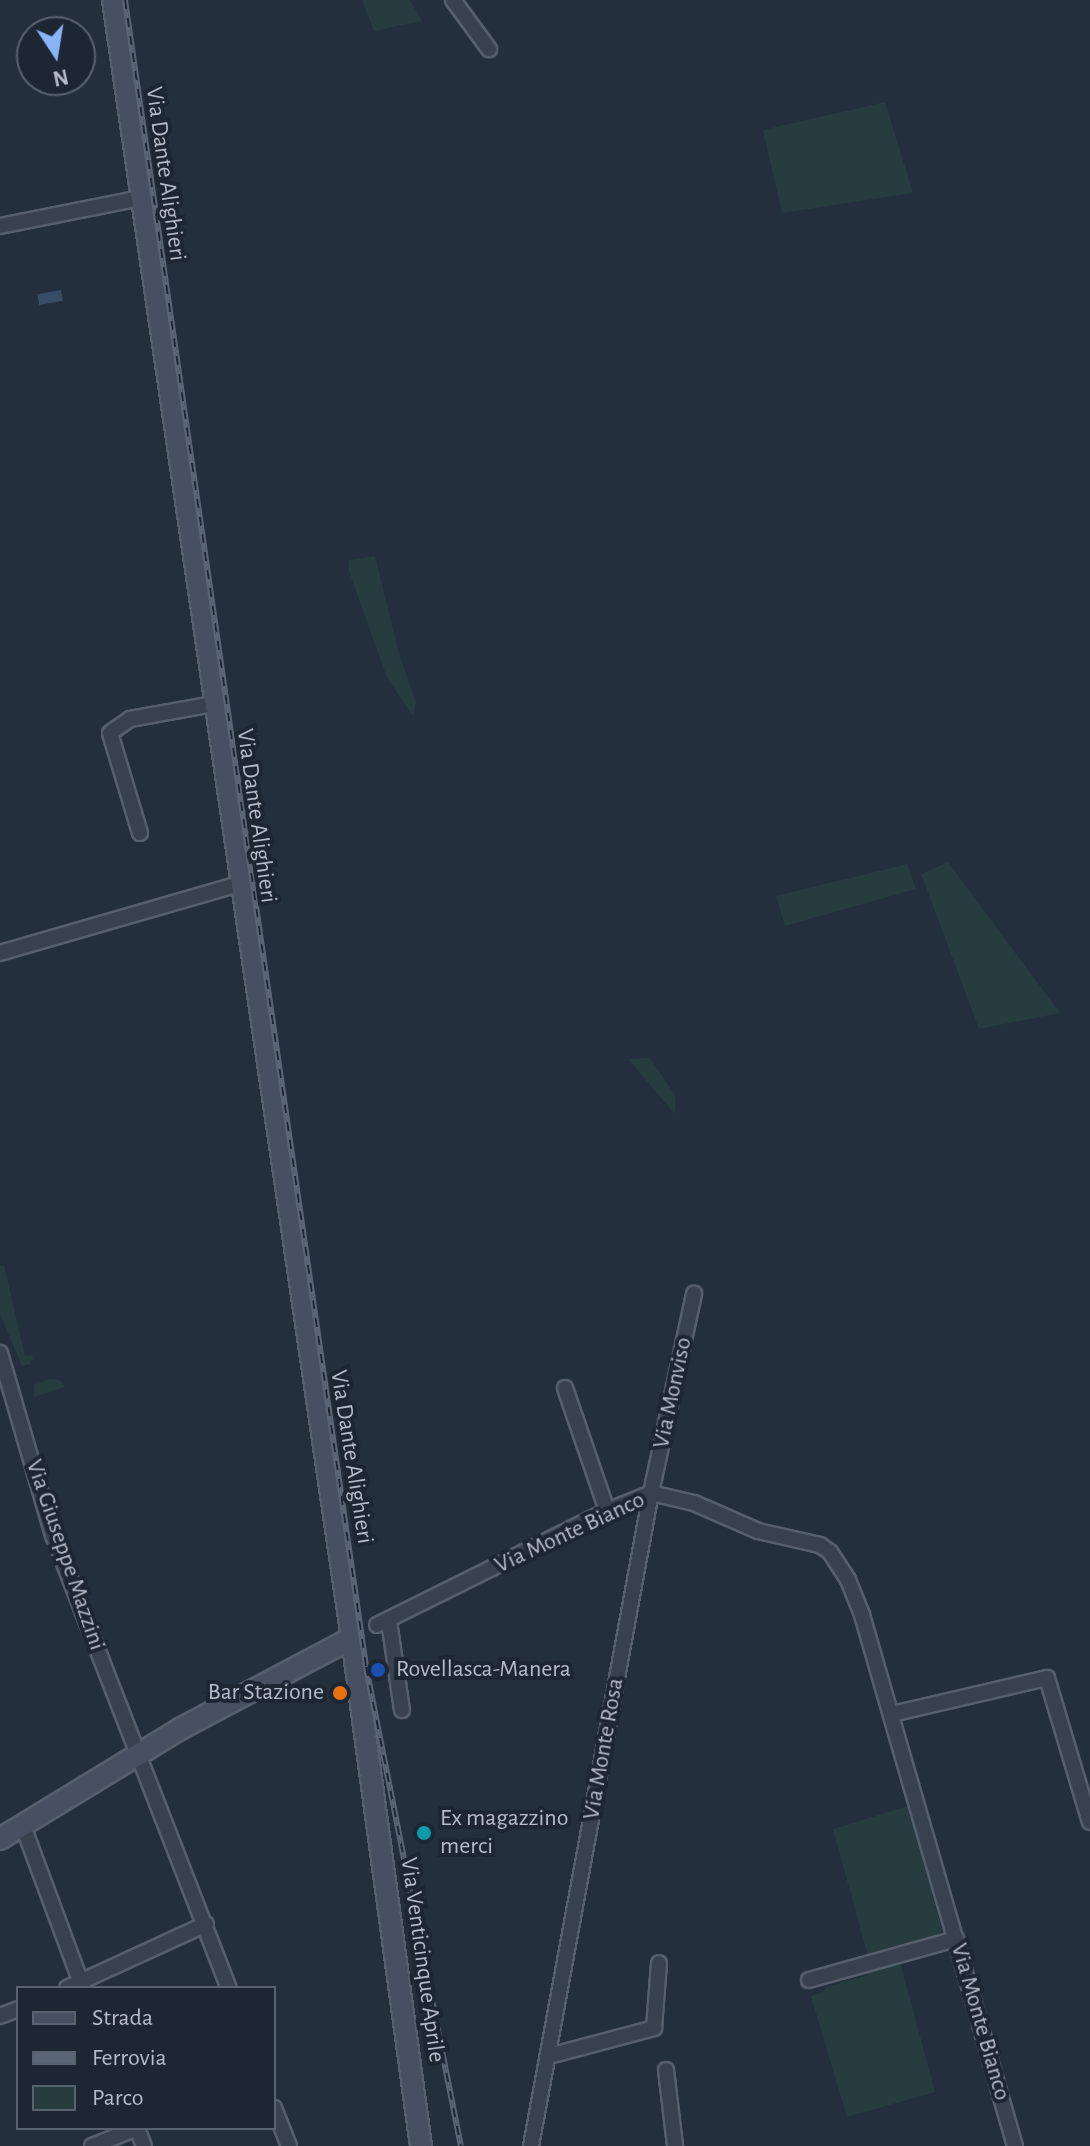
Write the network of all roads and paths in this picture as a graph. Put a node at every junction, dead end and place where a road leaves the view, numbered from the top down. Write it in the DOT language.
graph roads {
  1 [pos="113,0"];
  2 [pos="453,0"];
  3 [pos="489,49"];
  4 [pos="142,198"];
  5 [pos="0,226"];
  6 [pos="213,704"];
  7 [pos="140,833"];
  8 [pos="239,884"];
  9 [pos="0,953"];
  10 [pos="694,1294"];
  11 [pos="0,1353"];
  12 [pos="565,1388"];
  13 [pos="651,1493"];
  14 [pos="607,1511"];
  15 [pos="352,1638"];
  16 [pos="402,1710"];
  17 [pos="892,1714"];
  18 [pos="139,1754"];
  19 [pos="1090,1822"];
  20 [pos="23,1826"];
  21 [pos="0,1839"];
  22 [pos="206,1924"];
  23 [pos="956,1939"];
  24 [pos="659,1963"];
  25 [pos="809,1980"];
  26 [pos="77,1986"];
  27 [pos="228,1986"];
  28 [pos="549,2056"];
  29 [pos="666,2070"];
  30 [pos="276,2113"];
  31 [pos="132,2130"];
  32 [pos="92,2146"];
  33 [pos="289,2146"];
  34 [pos="421,2146"];
  35 [pos="531,2146"];
  36 [pos="675,2146"];
  37 [pos="1015,2146"];
  1 -- 4 [label="street, Via Dante Alighieri"];
  2 -- 3 [label="street"];
  4 -- 5 [label="street"];
  4 -- 6 [label="street, Via Dante Alighieri"];
  6 -- 7 [label="street"];
  6 -- 8 [label="street, Via Dante Alighieri"];
  8 -- 9 [label="street"];
  8 -- 15 [label="street, Via Dante Alighieri"];
  10 -- 13 [label="street, Via Monviso"];
  11 -- 18 [label="street, Via Giuseppe Mazzini"];
  12 -- 14 [label="street"];
  13 -- 14 [label="street, Via Monte Bianco"];
  13 -- 17 [label="street, Via Monte Bianco"];
  13 -- 28 [label="street, Via Monte Rosa"];
  14 -- 16 [label="street, Via Monte Bianco"];
  15 -- 18 [label="street"];
  15 -- 34 [label="street, Via Venticinque Aprile"];
  17 -- 19 [label="street"];
  17 -- 23 [label="street, Via Monte Bianco"];
  18 -- 20 [label="street"];
  18 -- 22 [label="street, Via Giuseppe Mazzini"];
  20 -- 21 [label="street"];
  20 -- 26 [label="street"];
  22 -- 26 [label="street"];
  22 -- 27 [label="street, Via Giuseppe Mazzini"];
  23 -- 25 [label="street"];
  23 -- 37 [label="street, Via Monte Bianco"];
  24 -- 28 [label="street"];
  28 -- 35 [label="street, Via Monte Rosa"];
  29 -- 36 [label="street"];
  30 -- 33 [label="street"];
  31 -- 32 [label="street"];
}
